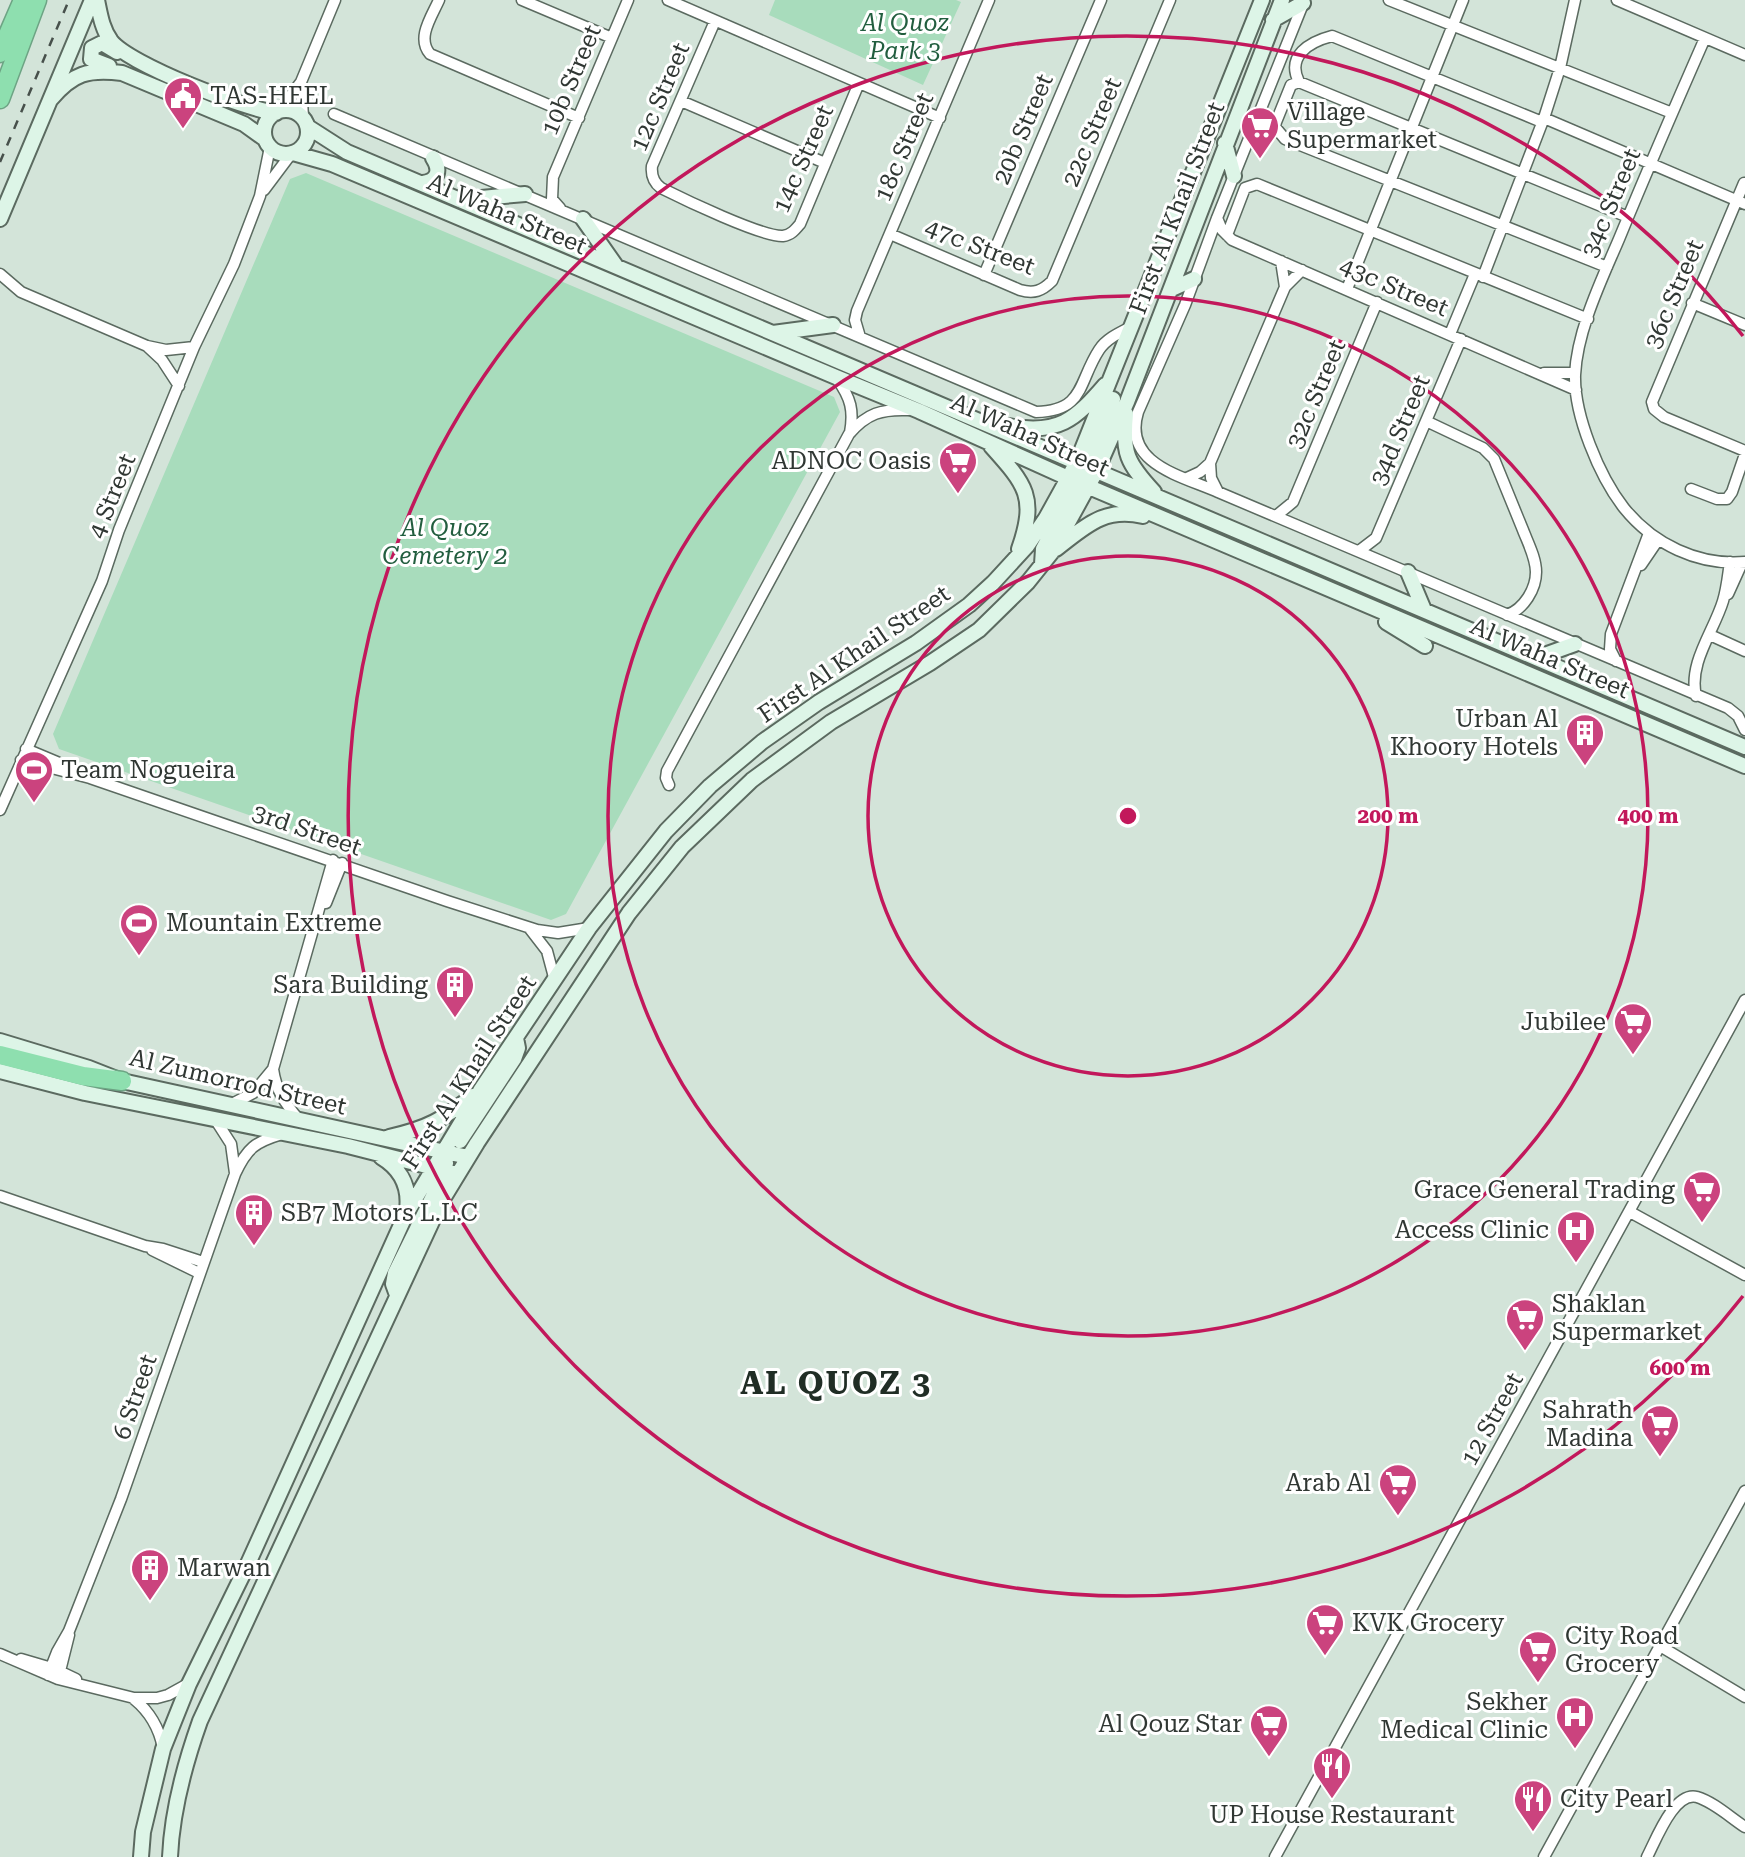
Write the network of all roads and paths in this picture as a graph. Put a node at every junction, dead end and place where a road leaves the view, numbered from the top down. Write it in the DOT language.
graph roads {
  1 [pos="23,0"];
  2 [pos="37,0"];
  3 [pos="94,0"];
  4 [pos="335,0"];
  5 [pos="439,0"];
  6 [pos="628,0"];
  7 [pos="668,0"];
  8 [pos="989,0"];
  9 [pos="1101,0"];
  10 [pos="1170,0"];
  11 [pos="1262,0"];
  12 [pos="1282,0"];
  13 [pos="1389,0"];
  14 [pos="1463,0"];
  15 [pos="1575,0"];
  16 [pos="1617,0"];
  17 [pos="528,1"];
  18 [pos="1303,1"];
  19 [pos="1273,20"];
  20 [pos="715,21"];
  21 [pos="1453,25"];
  22 [pos="612,38"];
  23 [pos="1705,38"];
  24 [pos="0,53"];
  25 [pos="1745,55"];
  26 [pos="134,59"];
  27 [pos="1560,68"];
  28 [pos="122,73"];
  29 [pos="1432,77"];
  30 [pos="301,82"];
  31 [pos="1299,82"];
  32 [pos="859,83"];
  33 [pos="0,99"];
  34 [pos="51,99"];
  35 [pos="681,101"];
  36 [pos="277,112"];
  37 [pos="1672,113"];
  38 [pos="334,114"];
  39 [pos="579,118"];
  40 [pos="940,118"];
  41 [pos="1543,120"];
  42 [pos="305,122"];
  43 [pos="1412,128"];
  44 [pos="268,143"];
  45 [pos="1225,143"];
  46 [pos="292,154"];
  47 [pos="433,158"];
  48 [pos="825,163"];
  49 [pos="1650,164"];
  50 [pos="1523,172"];
  51 [pos="1234,176"];
  52 [pos="553,177"];
  53 [pos="1391,181"];
  54 [pos="423,183"];
  55 [pos="1744,183"];
  56 [pos="525,194"];
  57 [pos="260,196"];
  58 [pos="460,200"];
  59 [pos="1741,202"];
  60 [pos="562,210"];
  61 [pos="1628,217"];
  62 [pos="1217,218"];
  63 [pos="0,219"];
  64 [pos="583,219"];
  65 [pos="1503,225"];
  66 [pos="1370,232"];
  67 [pos="890,234"];
  68 [pos="774,235"];
  69 [pos="1229,237"];
  70 [pos="1205,251"];
  71 [pos="1281,261"];
  72 [pos="616,267"];
  73 [pos="1607,267"];
  74 [pos="1302,270"];
  75 [pos="0,274"];
  76 [pos="984,275"];
  77 [pos="1479,276"];
  78 [pos="1194,279"];
  79 [pos="1052,281"];
  80 [pos="1285,287"];
  81 [pos="1172,289"];
  82 [pos="1347,289"];
  83 [pos="0,290"];
  84 [pos="21,292"];
  85 [pos="1377,302"];
  86 [pos="1692,303"];
  87 [pos="857,311"];
  88 [pos="1588,319"];
  89 [pos="834,325"];
  90 [pos="1745,325"];
  91 [pos="1133,326"];
  92 [pos="773,333"];
  93 [pos="1450,334"];
  94 [pos="860,337"];
  95 [pos="1461,339"];
  96 [pos="147,346"];
  97 [pos="194,347"];
  98 [pos="1115,369"];
  99 [pos="1540,372"];
  100 [pos="1575,373"];
  101 [pos="836,377"];
  102 [pos="179,386"];
  103 [pos="1576,390"];
  104 [pos="1127,402"];
  105 [pos="919,411"];
  106 [pos="983,421"];
  107 [pos="1426,421"];
  108 [pos="957,428"];
  109 [pos="849,434"];
  110 [pos="988,442"];
  111 [pos="1745,452"];
  112 [pos="1210,463"];
  113 [pos="1083,474"];
  114 [pos="1186,478"];
  115 [pos="1691,489"];
  116 [pos="1218,492"];
  117 [pos="1160,498"];
  118 [pos="1293,502"];
  119 [pos="1276,516"];
  120 [pos="1210,519"];
  121 [pos="1175,524"];
  122 [pos="1297,525"];
  123 [pos="1648,533"];
  124 [pos="1376,538"];
  125 [pos="1658,540"];
  126 [pos="1359,551"];
  127 [pos="1052,552"];
  128 [pos="1016,559"];
  129 [pos="1379,559"];
  130 [pos="1730,562"];
  131 [pos="1743,562"];
  132 [pos="1042,565"];
  133 [pos="1636,571"];
  134 [pos="1408,572"];
  135 [pos="1350,598"];
  136 [pos="1724,600"];
  137 [pos="1525,602"];
  138 [pos="1424,610"];
  139 [pos="1507,614"];
  140 [pos="1534,626"];
  141 [pos="1611,634"];
  142 [pos="1710,635"];
  143 [pos="1574,644"];
  144 [pos="1425,646"];
  145 [pos="1592,651"];
  146 [pos="1745,651"];
  147 [pos="1536,658"];
  148 [pos="1616,662"];
  149 [pos="1696,667"];
  150 [pos="1674,686"];
  151 [pos="1696,696"];
  152 [pos="1745,730"];
  153 [pos="1745,747"];
  154 [pos="26,750"];
  155 [pos="21,761"];
  156 [pos="1745,766"];
  157 [pos="73,773"];
  158 [pos="669,785"];
  159 [pos="0,810"];
  160 [pos="337,862"];
  161 [pos="527,926"];
  162 [pos="589,928"];
  163 [pos="555,982"];
  164 [pos="1745,1000"];
  165 [pos="516,1038"];
  166 [pos="0,1041"];
  167 [pos="0,1055"];
  168 [pos="273,1069"];
  169 [pos="0,1071"];
  170 [pos="122,1081"];
  171 [pos="480,1091"];
  172 [pos="229,1106"];
  173 [pos="215,1119"];
  174 [pos="299,1120"];
  175 [pos="286,1133"];
  176 [pos="382,1138"];
  177 [pos="371,1152"];
  178 [pos="448,1153"];
  179 [pos="468,1157"];
  180 [pos="445,1171"];
  181 [pos="235,1174"];
  182 [pos="0,1196"];
  183 [pos="1630,1212"];
  184 [pos="406,1214"];
  185 [pos="145,1246"];
  186 [pos="203,1262"];
  187 [pos="199,1273"];
  188 [pos="1745,1275"];
  189 [pos="1745,1491"];
  190 [pos="1660,1646"];
  191 [pos="3,1656"];
  192 [pos="54,1673"];
  193 [pos="188,1684"];
  194 [pos="1745,1697"];
  195 [pos="134,1699"];
  196 [pos="163,1749"];
  197 [pos="1745,1827"];
  198 [pos="141,1857"];
  199 [pos="170,1857"];
  200 [pos="1275,1857"];
  201 [pos="1544,1857"];
  202 [pos="1647,1857"];
  1 -- 24 [label="highway"];
  2 -- 33 [label="highway"];
  3 -- 26 [label="main road"];
  3 -- 34 [label="main road"];
  4 -- 30 [label="street"];
  5 -- 39 [label="street"];
  6 -- 22 [label="street, 10b Street"];
  7 -- 20 [label="street"];
  8 -- 40 [label="street, 18c Street"];
  9 -- 76 [label="street, 20b Street"];
  10 -- 79 [label="street, 22c Street"];
  11 -- 91 [label="main road, First Al Khail Street"];
  12 -- 19 [label="main road, First Al Khail Street"];
  13 -- 21 [label="street"];
  14 -- 21 [label="street"];
  15 -- 27 [label="street"];
  16 -- 23 [label="street"];
  17 -- 22 [label="street"];
  18 -- 19 [label="main road"];
  18 -- 51 [label="street"];
  19 -- 45 [label="main road, First Al Khail Street"];
  20 -- 32 [label="street"];
  20 -- 35 [label="street, 12c Street"];
  21 -- 27 [label="street"];
  21 -- 29 [label="street"];
  22 -- 39 [label="street, 10b Street"];
  23 -- 25 [label="street"];
  23 -- 37 [label="street, 34c Street"];
  26 -- 28 [label="main road"];
  26 -- 36 [label="main road"];
  27 -- 37 [label="street"];
  27 -- 41 [label="street"];
  28 -- 34 [label="main road"];
  28 -- 44 [label="main road"];
  29 -- 31 [label="street"];
  29 -- 41 [label="street"];
  29 -- 43 [label="street"];
  30 -- 36 [label="street"];
  30 -- 42 [label="street"];
  31 -- 43 [label="street"];
  31 -- 53 [label="street"];
  32 -- 40 [label="street"];
  32 -- 48 [label="street, 14c Street"];
  34 -- 63 [label="main road"];
  35 -- 48 [label="street"];
  35 -- 68 [label="street, 12c Street"];
  36 -- 42 [label="main road"];
  36 -- 44 [label="main road"];
  37 -- 49 [label="street, 34c Street"];
  38 -- 47 [label="street"];
  39 -- 52 [label="street, 10b Street"];
  40 -- 67 [label="street, 18c Street"];
  41 -- 49 [label="street"];
  41 -- 50 [label="street"];
  42 -- 46 [label="main road"];
  42 -- 54 [label="main road, Al Waha Street"];
  43 -- 50 [label="street"];
  43 -- 53 [label="street"];
  44 -- 46 [label="main road"];
  44 -- 57 [label="street, 4 Street"];
  45 -- 51 [label="main road"];
  45 -- 81 [label="main road, First Al Khail Street"];
  46 -- 57 [label="street, 4 Street"];
  46 -- 101 [label="main road, Al Waha Street"];
  47 -- 54 [label="main road"];
  47 -- 56 [label="street"];
  48 -- 68 [label="street, 14c Street"];
  49 -- 59 [label="street"];
  49 -- 61 [label="street, 34c Street"];
  50 -- 61 [label="street"];
  50 -- 65 [label="street"];
  51 -- 62 [label="street"];
  52 -- 56 [label="street"];
  52 -- 60 [label="street"];
  53 -- 65 [label="street"];
  53 -- 66 [label="street"];
  54 -- 58 [label="main road, Al Waha Street"];
  55 -- 59 [label="street, 36c Street"];
  56 -- 58 [label="main road"];
  56 -- 60 [label="street"];
  57 -- 97 [label="street, 4 Street"];
  58 -- 72 [label="main road, Al Waha Street"];
  59 -- 86 [label="street, 36c Street"];
  60 -- 64 [label="street"];
  61 -- 73 [label="street, 34c Street"];
  62 -- 69 [label="street"];
  62 -- 70 [label="street"];
  64 -- 72 [label="main road"];
  64 -- 89 [label="street"];
  65 -- 73 [label="street"];
  65 -- 77 [label="street"];
  66 -- 69 [label="street"];
  66 -- 77 [label="street"];
  66 -- 82 [label="street"];
  67 -- 76 [label="street, 47c Street"];
  67 -- 87 [label="street, 18c Street"];
  69 -- 70 [label="street"];
  69 -- 71 [label="street, 43c Street"];
  70 -- 78 [label="street"];
  71 -- 74 [label="street, 43c Street"];
  71 -- 80 [label="street"];
  72 -- 92 [label="main road, Al Waha Street"];
  73 -- 88 [label="street, 34c Street"];
  74 -- 80 [label="street"];
  74 -- 82 [label="street, 43c Street"];
  75 -- 84 [label="street"];
  76 -- 79 [label="street, 47c Street"];
  77 -- 88 [label="street"];
  77 -- 93 [label="street"];
  78 -- 81 [label="main road"];
  78 -- 114 [label="street"];
  80 -- 112 [label="street"];
  81 -- 104 [label="main road, First Al Khail Street"];
  82 -- 85 [label="street, 43c Street"];
  83 -- 84 [label="street"];
  84 -- 96 [label="street"];
  85 -- 93 [label="street, 43c Street"];
  85 -- 118 [label="street, 32c Street"];
  86 -- 90 [label="street"];
  86 -- 111 [label="street, 36c Street"];
  87 -- 89 [label="street"];
  87 -- 94 [label="street, 18c Street"];
  88 -- 100 [label="street, 34c Street"];
  89 -- 92 [label="main road"];
  89 -- 94 [label="street"];
  91 -- 94 [label="street"];
  91 -- 98 [label="main road, First Al Khail Street"];
  92 -- 106 [label="main road, Al Waha Street"];
  93 -- 95 [label="street, 43c Street"];
  95 -- 99 [label="street, 43c Street"];
  95 -- 107 [label="street, 34d Street"];
  96 -- 97 [label="street"];
  96 -- 102 [label="street"];
  97 -- 102 [label="street, 4 Street"];
  98 -- 106 [label="main road"];
  98 -- 113 [label="main road, First Al Khail Street"];
  99 -- 100 [label="street, 43c Street"];
  99 -- 103 [label="street, 43c Street"];
  100 -- 103 [label="street, 34c Street"];
  101 -- 105 [label="main road, Al Waha Street"];
  101 -- 109 [label="street"];
  102 -- 154 [label="street, 4 Street"];
  103 -- 123 [label="street"];
  104 -- 113 [label="main road, First Al Khail Street"];
  104 -- 117 [label="main road"];
  105 -- 108 [label="main road, Al Waha Street"];
  105 -- 109 [label="street"];
  106 -- 113 [label="main road, Al Waha Street"];
  107 -- 124 [label="street, 34d Street"];
  107 -- 137 [label="street"];
  108 -- 110 [label="main road, Al Waha Street"];
  108 -- 113 [label="main road"];
  109 -- 158 [label="street"];
  110 -- 113 [label="main road, Al Waha Street"];
  110 -- 128 [label="main road"];
  111 -- 115 [label="street"];
  112 -- 114 [label="street"];
  112 -- 116 [label="street"];
  113 -- 117 [label="main road, Al Waha Street"];
  113 -- 120 [label="main road"];
  113 -- 121 [label="main road, Al Waha Street"];
  113 -- 127 [label="main road, First Al Khail Street"];
  113 -- 128 [label="main road, First Al Khail Street"];
  113 -- 132 [label="main road"];
  114 -- 116 [label="street"];
  116 -- 119 [label="street"];
  117 -- 120 [label="main road, Al Waha Street"];
  118 -- 119 [label="street, 32c Street"];
  118 -- 122 [label="street"];
  119 -- 122 [label="street"];
  120 -- 138 [label="main road, Al Waha Street"];
  121 -- 127 [label="main road"];
  121 -- 135 [label="main road, Al Waha Street"];
  122 -- 126 [label="street"];
  123 -- 125 [label="street"];
  123 -- 133 [label="street"];
  124 -- 126 [label="street, 34d Street"];
  124 -- 129 [label="street"];
  125 -- 130 [label="street"];
  125 -- 133 [label="street"];
  126 -- 129 [label="street"];
  127 -- 132 [label="main road, First Al Khail Street"];
  128 -- 162 [label="main road, First Al Khail Street"];
  129 -- 134 [label="street"];
  130 -- 131 [label="street"];
  130 -- 136 [label="street"];
  131 -- 136 [label="street"];
  132 -- 179 [label="main road, First Al Khail Street"];
  133 -- 141 [label="street"];
  134 -- 138 [label="main road"];
  134 -- 139 [label="street"];
  135 -- 144 [label="main road"];
  135 -- 156 [label="main road, Al Waha Street"];
  136 -- 142 [label="street"];
  137 -- 139 [label="street"];
  137 -- 140 [label="street"];
  138 -- 147 [label="main road, Al Waha Street"];
  139 -- 140 [label="street"];
  140 -- 143 [label="street"];
  141 -- 145 [label="street"];
  141 -- 148 [label="street"];
  142 -- 146 [label="street"];
  142 -- 149 [label="street"];
  143 -- 145 [label="street"];
  143 -- 147 [label="main road"];
  145 -- 148 [label="street"];
  147 -- 153 [label="main road, Al Waha Street"];
  148 -- 150 [label="street"];
  149 -- 150 [label="street"];
  149 -- 151 [label="street"];
  150 -- 151 [label="street"];
  151 -- 152 [label="street"];
  154 -- 155 [label="street, 4 Street"];
  154 -- 157 [label="street"];
  155 -- 157 [label="street"];
  155 -- 159 [label="street, 4 Street"];
  157 -- 160 [label="street, 3rd Street"];
  160 -- 161 [label="street, 3rd Street"];
  160 -- 168 [label="street"];
  161 -- 162 [label="street, 3rd Street"];
  161 -- 163 [label="street"];
  162 -- 163 [label="main road, First Al Khail Street"];
  163 -- 165 [label="main road, First Al Khail Street"];
  164 -- 183 [label="street, 12 Street"];
  165 -- 171 [label="main road, First Al Khail Street"];
  165 -- 178 [label="main road"];
  166 -- 170 [label="main road, Al Zumorrod Street"];
  167 -- 170 [label="highway"];
  168 -- 172 [label="street"];
  168 -- 174 [label="street"];
  169 -- 173 [label="main road, Al Zumorrod Street"];
  170 -- 172 [label="main road, Al Zumorrod Street"];
  171 -- 176 [label="main road"];
  171 -- 178 [label="main road, First Al Khail Street"];
  172 -- 174 [label="main road, Al Zumorrod Street"];
  173 -- 175 [label="main road, Al Zumorrod Street"];
  173 -- 181 [label="street"];
  174 -- 176 [label="main road, Al Zumorrod Street"];
  175 -- 177 [label="main road, Al Zumorrod Street"];
  175 -- 181 [label="street, 6 Street"];
  176 -- 178 [label="main road, Al Zumorrod Street"];
  177 -- 180 [label="main road, Al Zumorrod Street"];
  177 -- 184 [label="main road"];
  178 -- 179 [label="main road, Al Zumorrod Street"];
  178 -- 180 [label="main road, First Al Khail Street"];
  178 -- 180 [label="main road"];
  179 -- 180 [label="main road, First Al Khail Street"];
  180 -- 184 [label="main road, First Al Khail Street"];
  180 -- 199 [label="main road"];
  181 -- 186 [label="street, 6 Street"];
  182 -- 185 [label="street"];
  183 -- 188 [label="street"];
  183 -- 200 [label="street, 12 Street"];
  184 -- 193 [label="main road, First Al Khail Street"];
  185 -- 186 [label="street"];
  185 -- 187 [label="street"];
  186 -- 187 [label="street, 6 Street"];
  187 -- 192 [label="street, 6 Street"];
  189 -- 190 [label="street"];
  190 -- 194 [label="street"];
  190 -- 201 [label="street"];
  191 -- 192 [label="street"];
  192 -- 195 [label="street"];
  193 -- 195 [label="street"];
  193 -- 196 [label="main road, First Al Khail Street"];
  195 -- 196 [label="street"];
  196 -- 198 [label="main road, First Al Khail Street"];
  197 -- 202 [label="street"];
}
